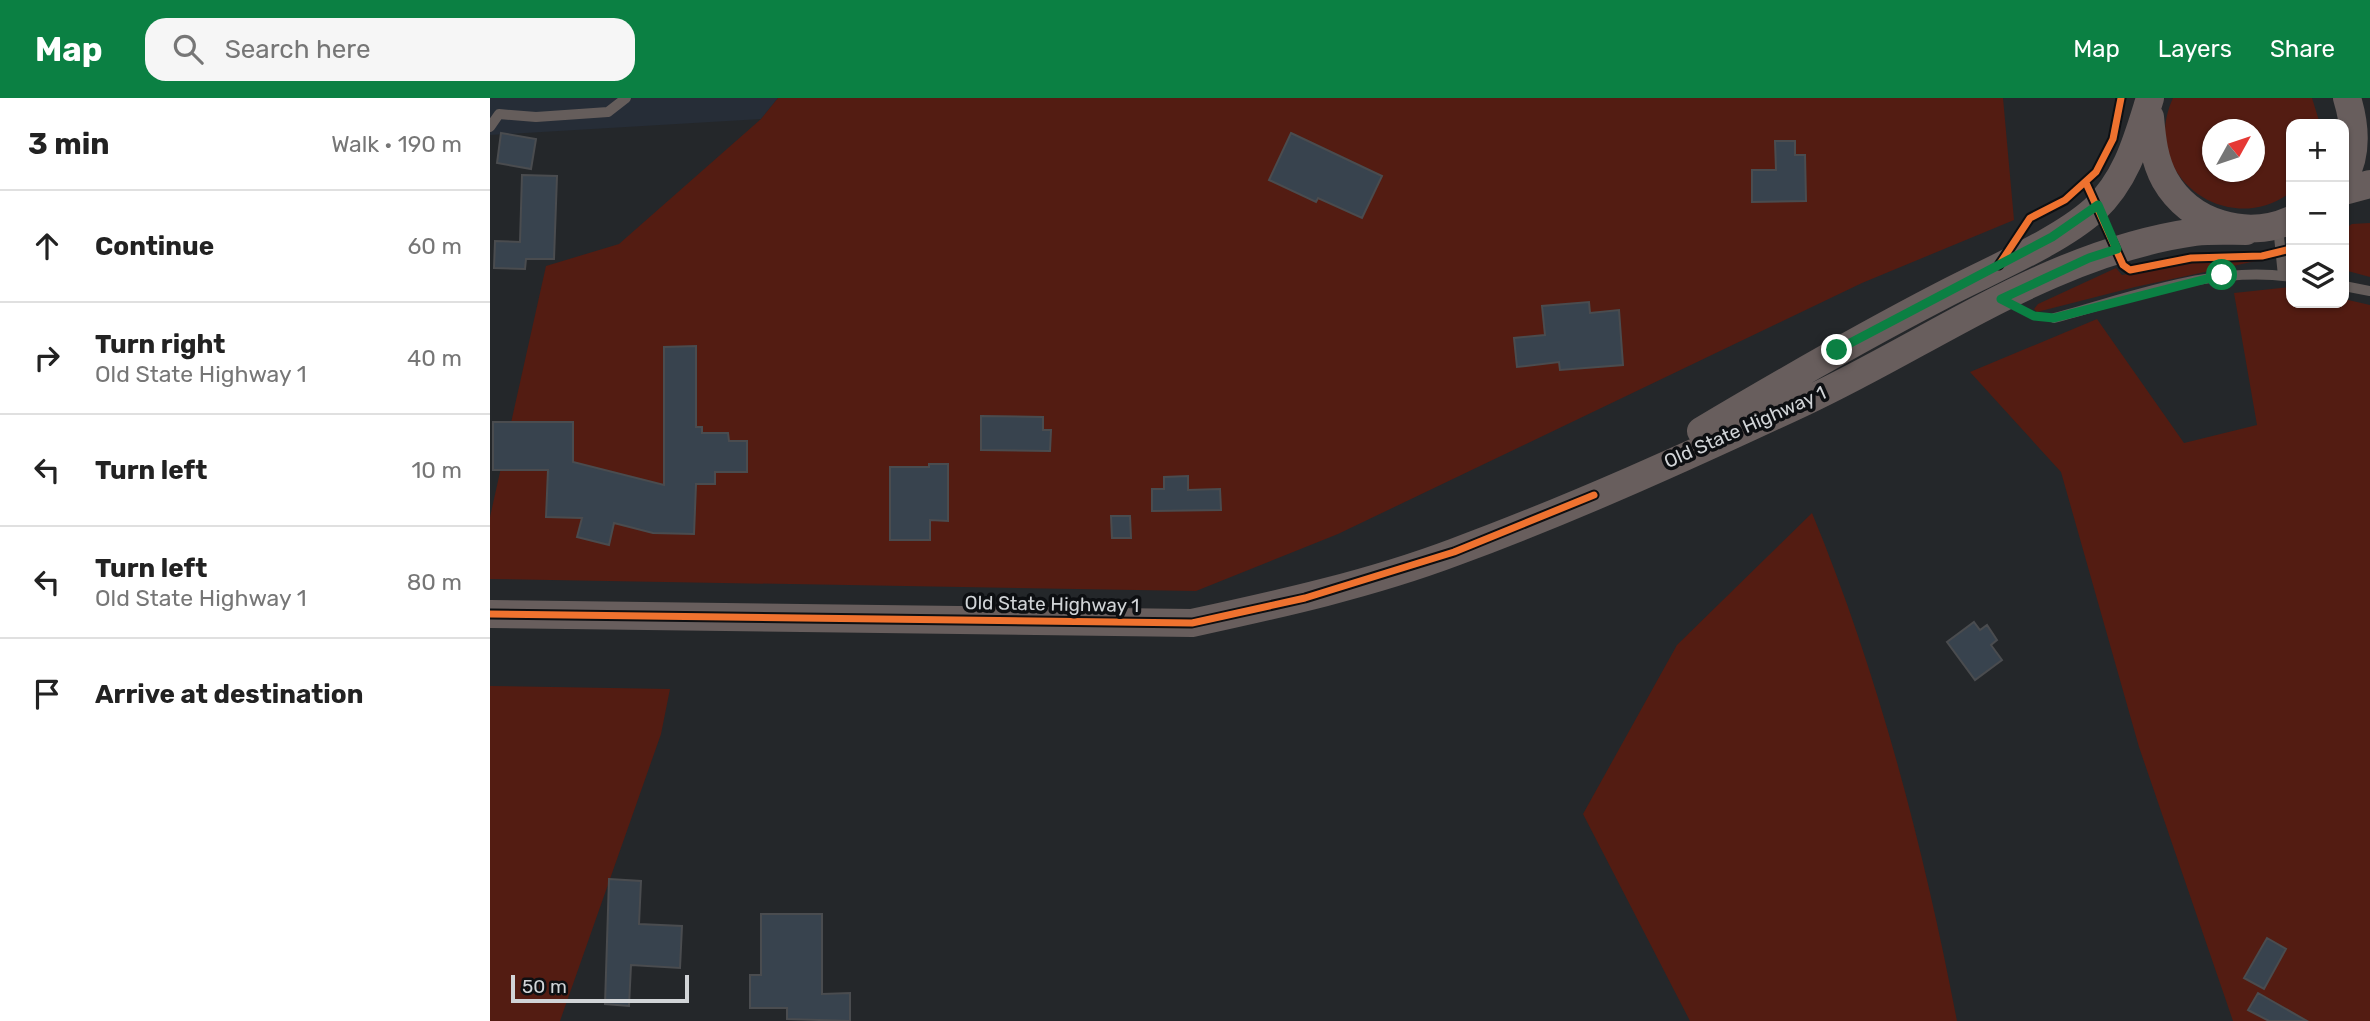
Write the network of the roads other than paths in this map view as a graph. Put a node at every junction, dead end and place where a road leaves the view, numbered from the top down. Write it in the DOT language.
graph roads {
  1 [pos="626,98"];
  2 [pos="2347,98"];
  3 [pos="2355,98"];
  4 [pos="2149,100"];
  5 [pos="2370,111"];
  6 [pos="490,127"];
  7 [pos="2349,164"];
  8 [pos="2370,184"];
  9 [pos="2349,190"];
  10 [pos="2285,223"];
  11 [pos="2246,231"];
  12 [pos="2286,250"];
  13 [pos="2286,277"];
  14 [pos="2349,287"];
  15 [pos="2370,291"];
  16 [pos="2054,318"];
  17 [pos="1594,495"];
  18 [pos="490,614"];
  1 -- 6 [label="lane"];
  2 -- 7 [label="main road"];
  3 -- 5 [label="main road"];
  4 -- 11 [label="main road"];
  4 -- 17 [label="main road, Old State Highway 1"];
  8 -- 9 [label="main road"];
  10 -- 11 [label="main road, Old State Highway 1"];
  10 -- 12 [label="lane"];
  11 -- 17 [label="main road, Old State Highway 1"];
  13 -- 16 [label="lane"];
  14 -- 15 [label="lane"];
  17 -- 18 [label="main road, Old State Highway 1"];
}
